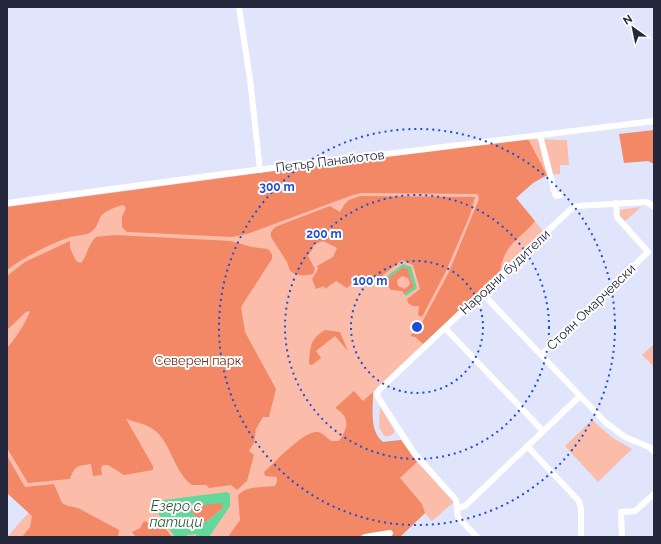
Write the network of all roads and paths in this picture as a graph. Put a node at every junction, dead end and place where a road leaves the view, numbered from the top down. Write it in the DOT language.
graph roads {
  1 [pos="238,7"];
  2 [pos="654,121"];
  3 [pos="540,135"];
  4 [pos="260,170"];
  5 [pos="561,195"];
  6 [pos="7,203"];
  7 [pos="616,203"];
  8 [pos="654,207"];
  9 [pos="482,293"];
  10 [pos="445,328"];
  11 [pos="541,355"];
  12 [pos="580,396"];
  13 [pos="543,431"];
  14 [pos="527,446"];
  15 [pos="654,452"];
  16 [pos="654,494"];
  17 [pos="457,508"];
  18 [pos="390,533"];
  19 [pos="365,537"];
  20 [pos="477,537"];
  21 [pos="581,537"];
  22 [pos="622,537"];
  1 -- 4 [label="street"];
  2 -- 3 [label="street, Петър Панайотов"];
  3 -- 4 [label="street, Петър Панайотов"];
  3 -- 5 [label="street"];
  4 -- 6 [label="street, Петър Панайотов"];
  7 -- 8 [label="street, Народни будители"];
  7 -- 9 [label="street, Народни будители"];
  7 -- 11 [label="street, Стоян Омарчевски"];
  9 -- 10 [label="street, Народни будители"];
  9 -- 11 [label="street"];
  10 -- 13 [label="street"];
  10 -- 17 [label="street, Народни будители"];
  11 -- 12 [label="street"];
  12 -- 13 [label="street"];
  12 -- 15 [label="street"];
  13 -- 14 [label="street"];
  14 -- 17 [label="street"];
  14 -- 21 [label="street"];
  16 -- 22 [label="street"];
  17 -- 20 [label="street"];
  18 -- 19 [label="street"];
}
